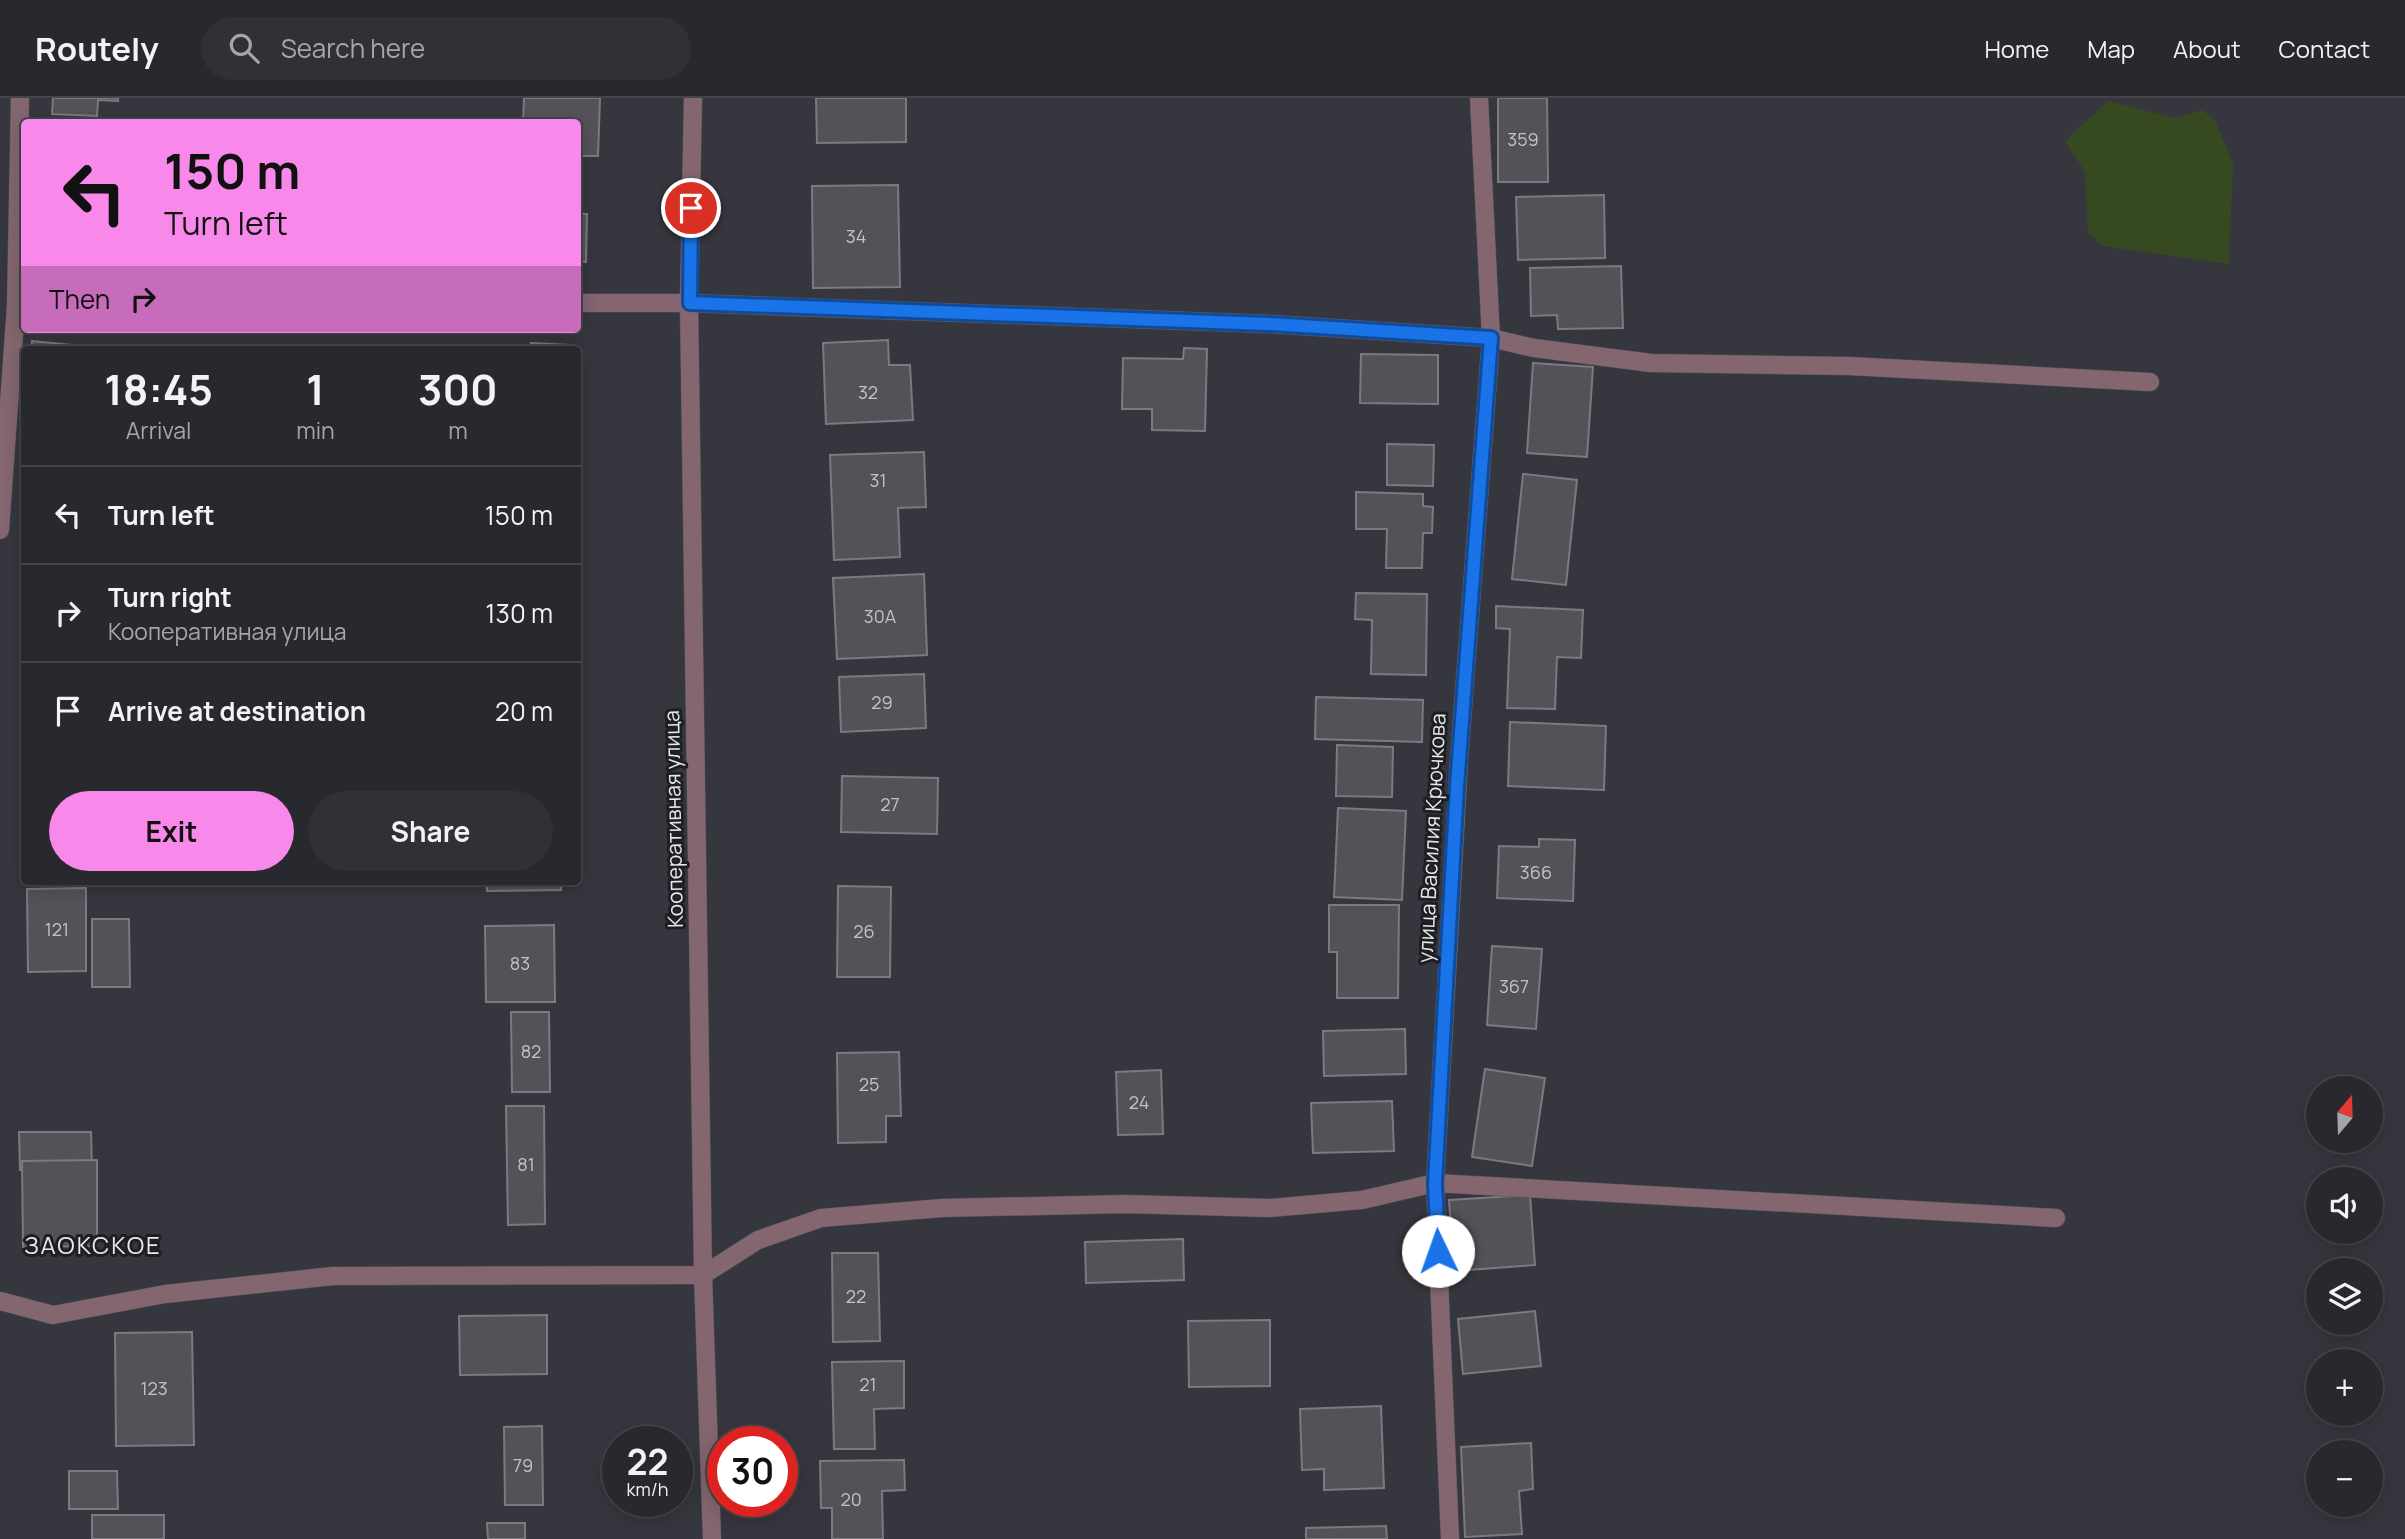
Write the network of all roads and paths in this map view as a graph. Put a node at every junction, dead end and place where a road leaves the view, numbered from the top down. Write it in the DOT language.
graph roads {
  1 [pos="20,98"];
  2 [pos="693,98"];
  3 [pos="1479,98"];
  4 [pos="581,303"];
  5 [pos="690,303"];
  6 [pos="14,306"];
  7 [pos="1491,338"];
  8 [pos="2150,382"];
  9 [pos="0,530"];
  10 [pos="1435,1183"];
  11 [pos="2056,1218"];
  12 [pos="703,1275"];
  13 [pos="0,1301"];
  14 [pos="712,1539"];
  15 [pos="1450,1539"];
  1 -- 6 [label="street"];
  2 -- 5 [label="street, Кооперативная улица"];
  3 -- 7 [label="street, улица Василия Крючкова"];
  4 -- 5 [label="street"];
  5 -- 7 [label="street"];
  5 -- 12 [label="street, Кооперативная улица"];
  6 -- 9 [label="street"];
  7 -- 8 [label="street"];
  7 -- 10 [label="street, улица Василия Крючкова"];
  10 -- 11 [label="street"];
  10 -- 12 [label="street"];
  10 -- 15 [label="street, улица Василия Крючкова"];
  12 -- 13 [label="street"];
  12 -- 14 [label="street, Кооперативная улица"];
}
